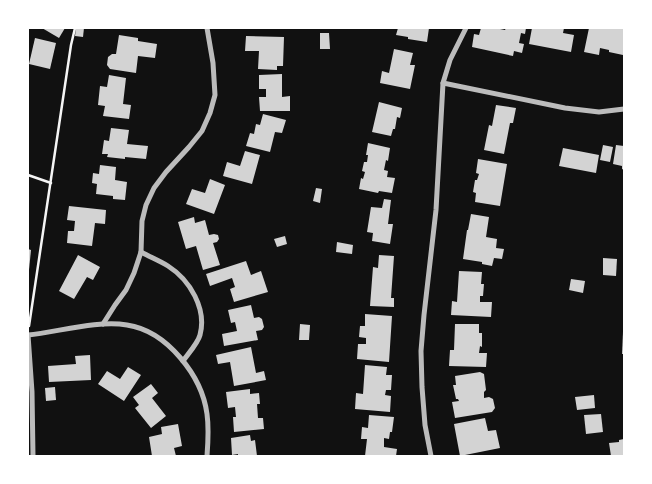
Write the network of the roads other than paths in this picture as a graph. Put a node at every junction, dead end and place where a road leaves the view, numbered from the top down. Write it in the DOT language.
graph roads {
  1 [pos="206,28"];
  2 [pos="466,28"];
  3 [pos="442,83"];
  4 [pos="624,109"];
  5 [pos="141,252"];
  6 [pos="103,324"];
  7 [pos="28,335"];
  8 [pos="183,361"];
  9 [pos="33,456"];
  10 [pos="207,456"];
  11 [pos="431,456"];
  1 -- 5 [label="street"];
  2 -- 3 [label="street"];
  3 -- 4 [label="street"];
  3 -- 11 [label="street"];
  5 -- 6 [label="street"];
  5 -- 8 [label="street"];
  6 -- 7 [label="street"];
  6 -- 8 [label="street"];
  7 -- 9 [label="street"];
  8 -- 10 [label="street"];
}
